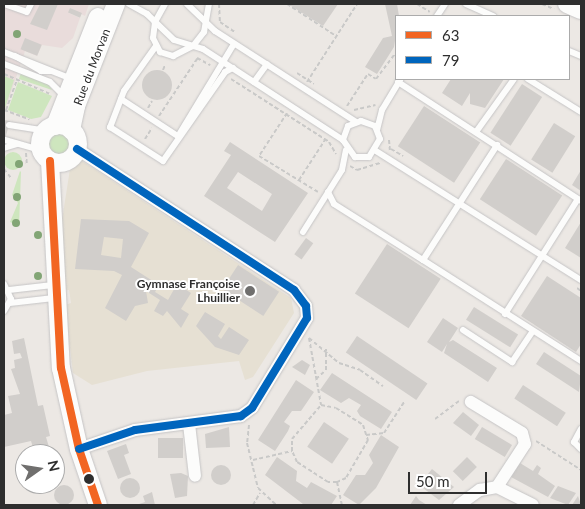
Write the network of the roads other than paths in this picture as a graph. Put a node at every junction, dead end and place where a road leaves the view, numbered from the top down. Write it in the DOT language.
graph roads {
  1 [pos="4,4"];
  2 [pos="30,4"];
  3 [pos="104,4"];
  4 [pos="116,4"];
  5 [pos="129,4"];
  6 [pos="165,4"];
  7 [pos="187,4"];
  8 [pos="209,4"];
  9 [pos="445,4"];
  10 [pos="466,4"];
  11 [pos="567,4"];
  12 [pos="581,10"];
  13 [pos="438,15"];
  14 [pos="491,15"];
  15 [pos="155,22"];
  16 [pos="208,24"];
  17 [pos="234,44"];
  18 [pos="156,46"];
  19 [pos="193,46"];
  20 [pos="4,52"];
  21 [pos="223,62"];
  22 [pos="4,64"];
  23 [pos="267,64"];
  24 [pos="233,68"];
  25 [pos="221,72"];
  26 [pos="73,79"];
  27 [pos="399,80"];
  28 [pos="513,80"];
  29 [pos="530,80"];
  30 [pos="254,82"];
  31 [pos="60,97"];
  32 [pos="121,99"];
  33 [pos="382,110"];
  34 [pos="581,112"];
  35 [pos="356,122"];
  36 [pos="365,122"];
  37 [pos="9,125"];
  38 [pos="51,128"];
  39 [pos="377,130"];
  40 [pos="476,132"];
  41 [pos="178,137"];
  42 [pos="5,140"];
  43 [pos="343,140"];
  44 [pos="17,144"];
  45 [pos="380,145"];
  46 [pos="497,145"];
  47 [pos="4,148"];
  48 [pos="346,150"];
  49 [pos="376,151"];
  50 [pos="389,152"];
  51 [pos="51,156"];
  52 [pos="357,158"];
  53 [pos="342,170"];
  54 [pos="328,192"];
  55 [pos="580,200"];
  56 [pos="462,203"];
  57 [pos="303,232"];
  58 [pos="542,255"];
  59 [pos="424,260"];
  60 [pos="581,280"];
  61 [pos="4,284"];
  62 [pos="9,290"];
  63 [pos="54,291"];
  64 [pos="10,303"];
  65 [pos="4,312"];
  66 [pos="505,314"];
  67 [pos="464,330"];
  68 [pos="532,332"];
  69 [pos="581,361"];
  70 [pos="472,402"];
  71 [pos="189,424"];
  72 [pos="581,429"];
  73 [pos="79,449"];
  74 [pos="581,449"];
  75 [pos="195,476"];
  76 [pos="498,487"];
  77 [pos="98,505"];
  78 [pos="459,505"];
  79 [pos="533,505"];
  1 -- 2 [label="lane"];
  3 -- 26 [label="street, Rue du Morvan"];
  4 -- 38 [label="street, Rue du Morvan"];
  5 -- 15 [label="lane"];
  6 -- 15 [label="lane"];
  7 -- 16 [label="lane"];
  8 -- 16 [label="lane"];
  9 -- 13 [label="lane"];
  10 -- 14 [label="lane"];
  11 -- 12 [label="street"];
  15 -- 18 [label="lane"];
  15 -- 19 [label="lane"];
  16 -- 17 [label="lane"];
  16 -- 19 [label="lane"];
  17 -- 21 [label="lane"];
  17 -- 23 [label="lane"];
  18 -- 19 [label="lane"];
  18 -- 32 [label="lane"];
  19 -- 21 [label="lane"];
  20 -- 26 [label="lane"];
  21 -- 24 [label="lane"];
  21 -- 25 [label="lane"];
  22 -- 31 [label="lane"];
  23 -- 30 [label="lane"];
  23 -- 35 [label="lane"];
  24 -- 25 [label="lane"];
  24 -- 30 [label="lane"];
  25 -- 41 [label="lane"];
  26 -- 31 [label="street, Rue du Morvan"];
  27 -- 33 [label="lane"];
  27 -- 40 [label="lane"];
  28 -- 40 [label="lane"];
  29 -- 34 [label="lane"];
  30 -- 43 [label="lane"];
  31 -- 38 [label="street, Rue du Morvan"];
  32 -- 41 [label="lane"];
  32 -- 41 [label="lane"];
  33 -- 36 [label="lane"];
  33 -- 39 [label="lane"];
  35 -- 36 [label="lane"];
  35 -- 43 [label="lane"];
  36 -- 39 [label="lane"];
  37 -- 38 [label="lane"];
  38 -- 51 [label="street"];
  38 -- 51 [label="street"];
  39 -- 45 [label="lane"];
  40 -- 46 [label="lane"];
  42 -- 44 [label="lane"];
  43 -- 48 [label="lane"];
  44 -- 47 [label="lane"];
  44 -- 51 [label="lane"];
  45 -- 49 [label="lane"];
  45 -- 50 [label="lane"];
  46 -- 55 [label="lane"];
  46 -- 56 [label="lane"];
  48 -- 52 [label="lane"];
  48 -- 53 [label="lane"];
  49 -- 50 [label="lane"];
  49 -- 52 [label="lane"];
  50 -- 56 [label="lane"];
  51 -- 63 [label="street"];
  51 -- 71 [label="street"];
  52 -- 53 [label="lane"];
  53 -- 54 [label="lane"];
  54 -- 57 [label="lane"];
  54 -- 59 [label="lane"];
  55 -- 58 [label="lane"];
  56 -- 58 [label="lane"];
  56 -- 59 [label="lane"];
  58 -- 60 [label="lane"];
  58 -- 66 [label="lane"];
  59 -- 66 [label="lane"];
  61 -- 62 [label="lane"];
  62 -- 63 [label="lane"];
  62 -- 64 [label="lane"];
  63 -- 64 [label="lane"];
  63 -- 73 [label="street"];
  64 -- 65 [label="lane"];
  66 -- 68 [label="lane"];
  67 -- 68 [label="lane"];
  68 -- 69 [label="lane"];
  70 -- 76 [label="street"];
  71 -- 73 [label="street"];
  71 -- 75 [label="street"];
  72 -- 74 [label="lane"];
  73 -- 77 [label="street"];
  76 -- 78 [label="street"];
  76 -- 79 [label="street"];
}
